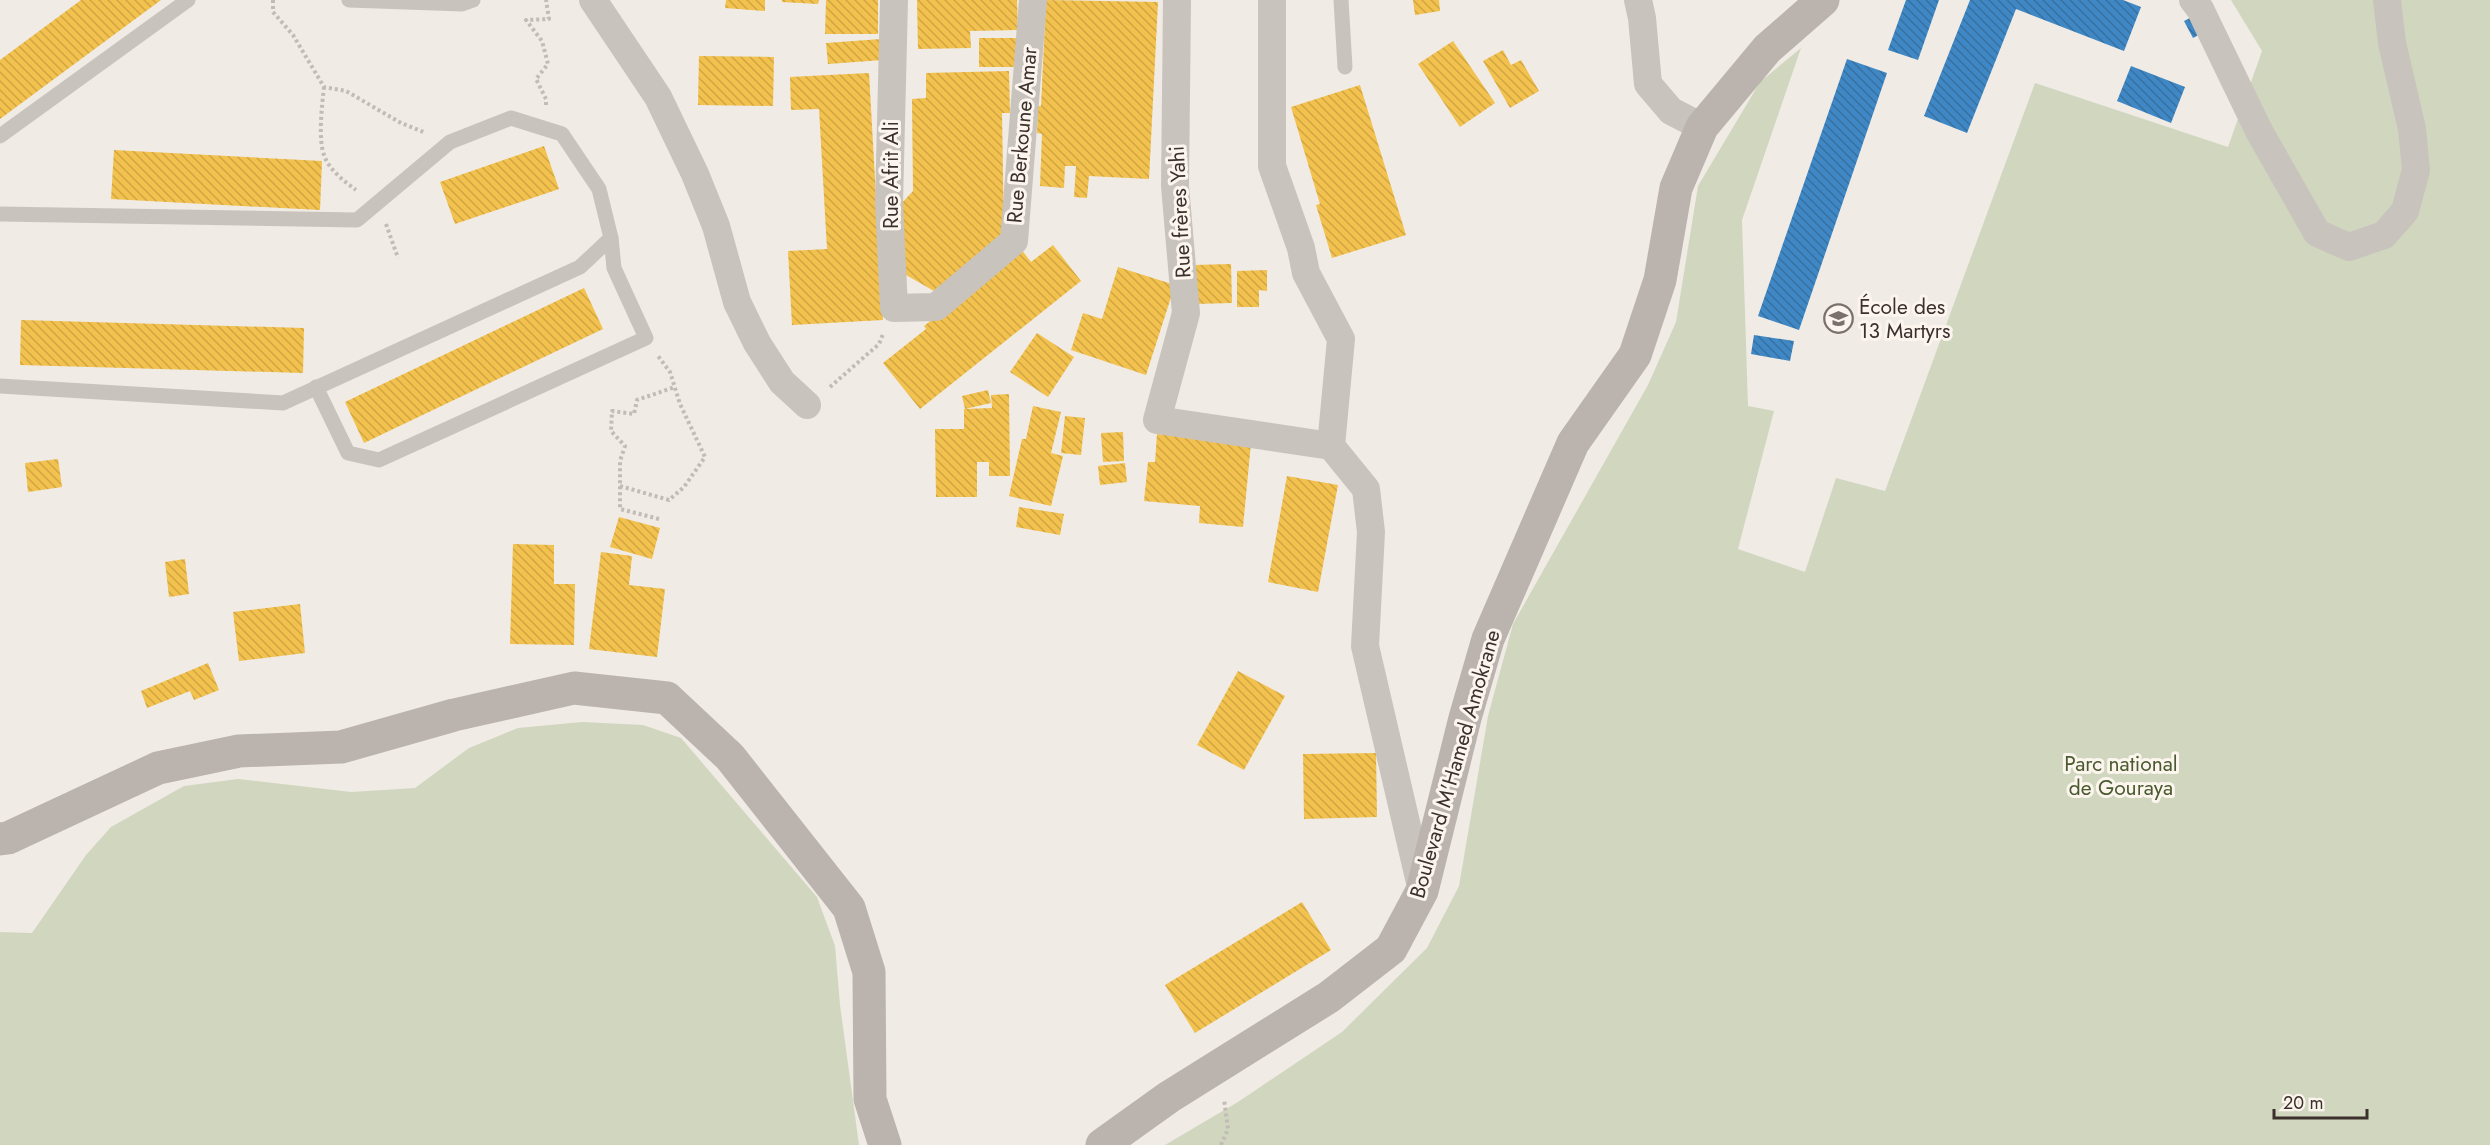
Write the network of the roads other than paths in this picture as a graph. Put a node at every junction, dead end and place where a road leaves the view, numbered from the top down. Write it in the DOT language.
graph roads {
  1 [pos="188,0"];
  2 [pos="349,0"];
  3 [pos="473,0"];
  4 [pos="593,0"];
  5 [pos="894,0"];
  6 [pos="1033,0"];
  7 [pos="1177,0"];
  8 [pos="1272,0"];
  9 [pos="1341,0"];
  10 [pos="1638,0"];
  11 [pos="1823,0"];
  12 [pos="2193,0"];
  13 [pos="2387,0"];
  14 [pos="1345,67"];
  15 [pos="1702,127"];
  16 [pos="0,136"];
  17 [pos="0,214"];
  18 [pos="611,238"];
  19 [pos="936,307"];
  20 [pos="0,386"];
  21 [pos="316,387"];
  22 [pos="807,405"];
  23 [pos="1331,446"];
  24 [pos="0,839"];
  25 [pos="1422,891"];
  26 [pos="885,1145"];
  27 [pos="1102,1145"];
  1 -- 16 [label="lane"];
  2 -- 3 [label="lane"];
  4 -- 22 [label="street"];
  5 -- 19 [label="street, Rue Afrit Ali"];
  6 -- 19 [label="street, Rue Berkoune Amar"];
  7 -- 23 [label="street, Rue frères Yahi"];
  8 -- 23 [label="street"];
  9 -- 14 [label="lane"];
  10 -- 15 [label="street"];
  11 -- 15 [label="main road, Boulevard M'Hamed Amokrane"];
  12 -- 13 [label="street"];
  15 -- 25 [label="main road, Boulevard M'Hamed Amokrane"];
  17 -- 18 [label="lane"];
  18 -- 21 [label="lane"];
  18 -- 21 [label="lane"];
  20 -- 21 [label="lane"];
  23 -- 25 [label="street"];
  24 -- 26 [label="main road"];
  25 -- 27 [label="main road, Boulevard M'Hamed Amokrane"];
}
